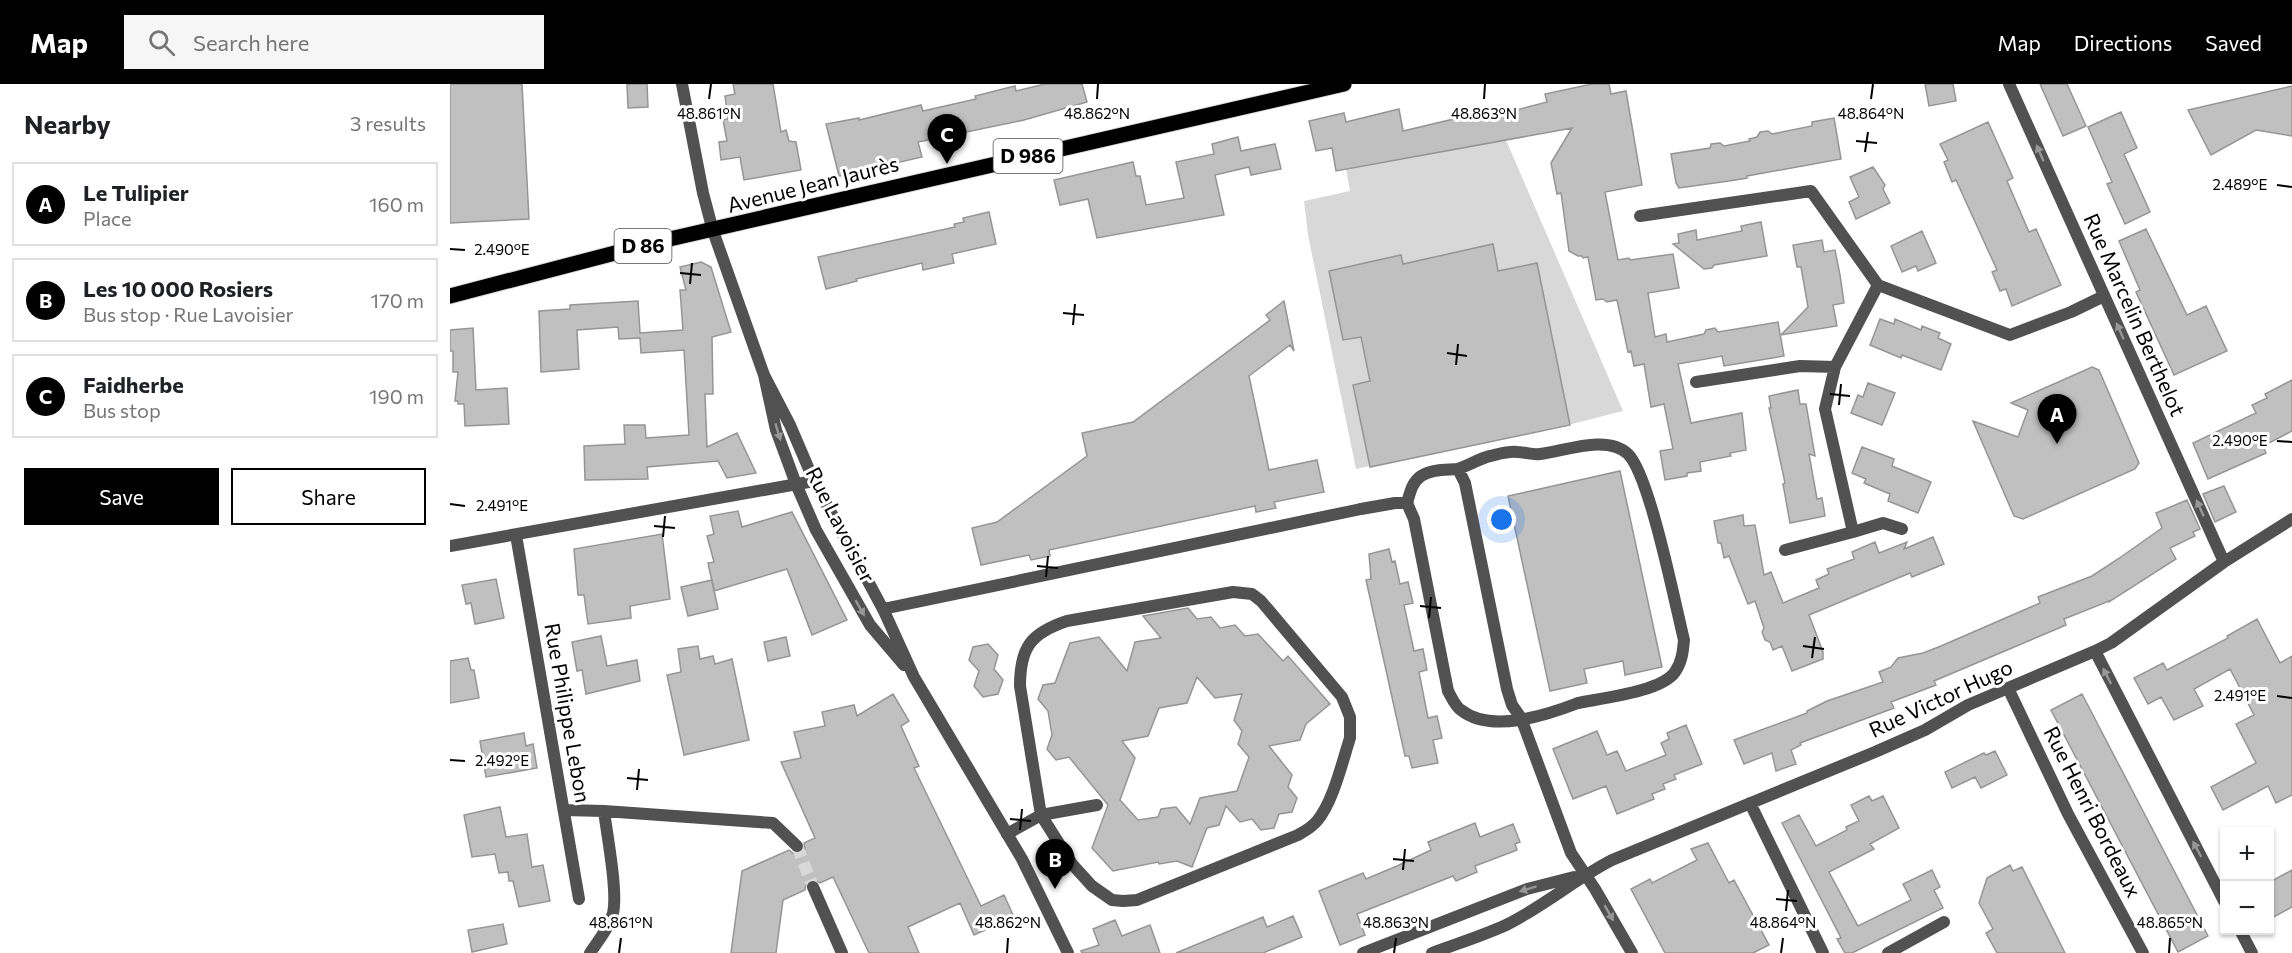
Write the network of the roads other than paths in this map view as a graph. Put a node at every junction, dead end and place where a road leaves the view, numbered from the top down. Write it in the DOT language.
graph roads {
  1 [pos="682,84"];
  2 [pos="1340,84"];
  3 [pos="2009,84"];
  4 [pos="1640,216"];
  5 [pos="713,231"];
  6 [pos="1878,285"];
  7 [pos="450,289"];
  8 [pos="476,289"];
  9 [pos="450,296"];
  10 [pos="2104,296"];
  11 [pos="1835,367"];
  12 [pos="764,375"];
  13 [pos="1696,382"];
  14 [pos="1458,469"];
  15 [pos="814,481"];
  16 [pos="796,484"];
  17 [pos="1407,503"];
  18 [pos="2292,519"];
  19 [pos="1902,529"];
  20 [pos="1853,532"];
  21 [pos="516,535"];
  22 [pos="450,546"];
  23 [pos="1785,550"];
  24 [pos="2224,562"];
  25 [pos="883,609"];
  26 [pos="2095,651"];
  27 [pos="914,677"];
  28 [pos="2008,688"];
  29 [pos="1521,718"];
  30 [pos="1750,803"];
  31 [pos="1097,805"];
  32 [pos="564,810"];
  33 [pos="604,811"];
  34 [pos="1041,815"];
  35 [pos="1007,834"];
  36 [pos="797,846"];
  37 [pos="1584,874"];
  38 [pos="813,887"];
  39 [pos="2220,892"];
  40 [pos="579,899"];
  41 [pos="1944,922"];
  42 [pos="2243,935"];
  43 [pos="590,953"];
  44 [pos="842,953"];
  45 [pos="1068,953"];
  46 [pos="1363,953"];
  47 [pos="1432,953"];
  48 [pos="1632,953"];
  49 [pos="1823,953"];
  50 [pos="1888,953"];
  51 [pos="2143,953"];
  52 [pos="2252,953"];
  1 -- 5 [label="street, Rue Lavoisier"];
  2 -- 5 [label="main road, Avenue Jean Jaurès / D 986"];
  10 -- 3 [label="street, Rue Marcelin Berthelot, one-way"];
  4 -- 6 [label="street"];
  5 -- 8 [label="main road, Avenue Jean Jaurès / D 86"];
  5 -- 12 [label="street, Rue Lavoisier"];
  6 -- 10 [label="street"];
  6 -- 11 [label="street"];
  7 -- 8 [label="main road, D 86"];
  8 -- 9 [label="main road, D 86"];
  24 -- 10 [label="street, Rue Marcelin Berthelot, one-way"];
  11 -- 13 [label="street"];
  11 -- 20 [label="street"];
  12 -- 15 [label="street, Rue Lavoisier"];
  12 -- 16 [label="street, Rue Lavoisier, one-way"];
  14 -- 17 [label="street"];
  14 -- 29 [label="street"];
  14 -- 29 [label="street"];
  15 -- 16 [label="street"];
  15 -- 25 [label="street, Rue Lavoisier"];
  16 -- 21 [label="street"];
  16 -- 27 [label="street, Rue Lavoisier, one-way"];
  17 -- 25 [label="street"];
  17 -- 29 [label="street"];
  18 -- 24 [label="street, Rue Victor Hugo"];
  19 -- 20 [label="street"];
  20 -- 23 [label="street"];
  21 -- 22 [label="street"];
  21 -- 32 [label="street, Rue Philippe Lebon"];
  24 -- 26 [label="street, Rue Victor Hugo"];
  25 -- 27 [label="street, Rue Lavoisier"];
  26 -- 28 [label="street, Rue Victor Hugo"];
  39 -- 26 [label="street, one-way"];
  27 -- 35 [label="street, Rue Lavoisier"];
  28 -- 30 [label="street, Rue Victor Hugo"];
  28 -- 51 [label="street, Rue Henri Bordeaux"];
  29 -- 37 [label="street"];
  30 -- 37 [label="street, Rue Victor Hugo"];
  30 -- 49 [label="street"];
  31 -- 34 [label="street"];
  32 -- 33 [label="street"];
  32 -- 40 [label="street, Rue Philippe Lebon"];
  33 -- 36 [label="street"];
  33 -- 43 [label="street"];
  34 -- 34 [label="street"];
  34 -- 35 [label="street"];
  35 -- 45 [label="street, Rue Lavoisier"];
  37 -- 46 [label="street, Rue Victor Hugo, one-way"];
  37 -- 47 [label="street, Rue Victor Hugo"];
  37 -- 48 [label="street, one-way"];
  38 -- 44 [label="street"];
  41 -- 50 [label="street"];
  42 -- 52 [label="street"];
}
